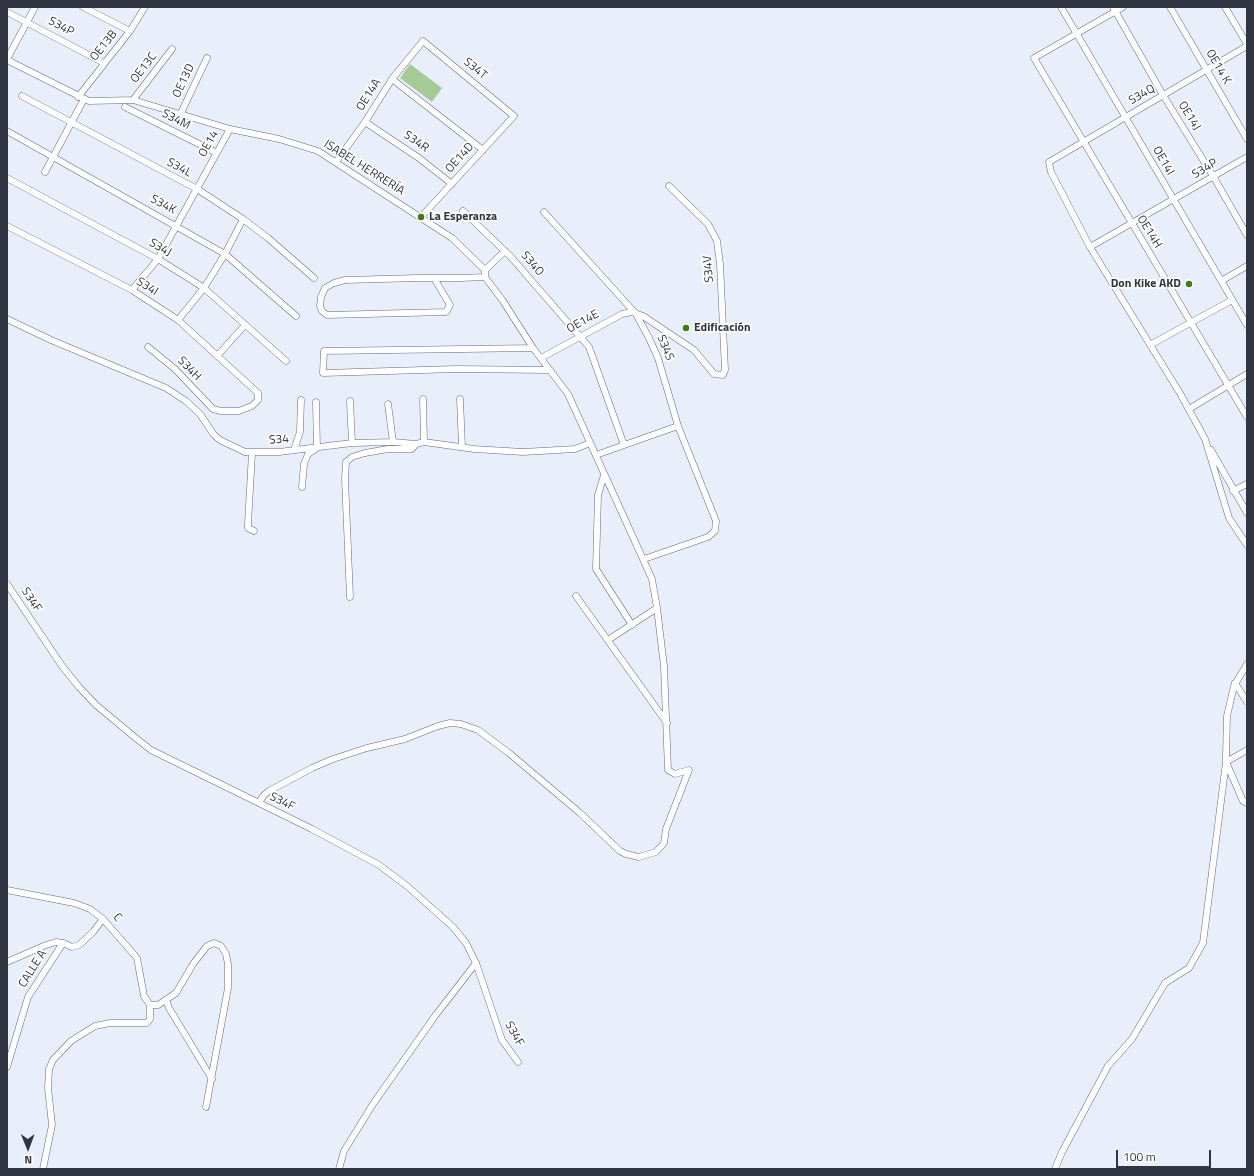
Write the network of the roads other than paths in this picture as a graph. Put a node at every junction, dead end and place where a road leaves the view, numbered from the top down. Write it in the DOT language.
graph roads {
  1 [pos="34,7"];
  2 [pos="83,7"];
  3 [pos="145,7"];
  4 [pos="1060,7"];
  5 [pos="1123,7"];
  6 [pos="1170,7"];
  7 [pos="1225,7"];
  8 [pos="1115,9"];
  9 [pos="7,12"];
  10 [pos="27,22"];
  11 [pos="130,31"];
  12 [pos="1076,34"];
  13 [pos="423,41"];
  14 [pos="1247,45"];
  15 [pos="172,49"];
  16 [pos="207,58"];
  17 [pos="7,59"];
  18 [pos="104,63"];
  19 [pos="1207,70"];
  20 [pos="392,79"];
  21 [pos="1163,95"];
  22 [pos="22,96"];
  23 [pos="81,98"];
  24 [pos="133,100"];
  25 [pos="125,107"];
  26 [pos="181,113"];
  27 [pos="514,114"];
  28 [pos="1125,117"];
  29 [pos="365,122"];
  30 [pos="71,123"];
  31 [pos="230,129"];
  32 [pos="7,132"];
  33 [pos="1247,139"];
  34 [pos="1083,142"];
  35 [pos="483,150"];
  36 [pos="217,153"];
  37 [pos="1247,157"];
  38 [pos="53,159"];
  39 [pos="336,162"];
  40 [pos="45,172"];
  41 [pos="1213,176"];
  42 [pos="7,178"];
  43 [pos="452,184"];
  44 [pos="668,186"];
  45 [pos="197,190"];
  46 [pos="1174,200"];
  47 [pos="463,211"];
  48 [pos="544,212"];
  49 [pos="421,217"];
  50 [pos="243,219"];
  51 [pos="1131,224"];
  52 [pos="7,226"];
  53 [pos="177,226"];
  54 [pos="1247,235"];
  55 [pos="1090,247"];
  56 [pos="505,251"];
  57 [pos="225,254"];
  58 [pos="158,259"];
  59 [pos="1247,266"];
  60 [pos="485,274"];
  61 [pos="314,278"];
  62 [pos="434,278"];
  63 [pos="1221,281"];
  64 [pos="204,288"];
  65 [pos="132,290"];
  66 [pos="1232,300"];
  67 [pos="636,314"];
  68 [pos="296,316"];
  69 [pos="7,319"];
  70 [pos="178,320"];
  71 [pos="1192,322"];
  72 [pos="244,324"];
  73 [pos="1247,325"];
  74 [pos="580,336"];
  75 [pos="1150,345"];
  76 [pos="148,347"];
  77 [pos="533,348"];
  78 [pos="217,356"];
  79 [pos="541,358"];
  80 [pos="286,361"];
  81 [pos="550,370"];
  82 [pos="1247,374"];
  83 [pos="1228,385"];
  84 [pos="258,393"];
  85 [pos="423,399"];
  86 [pos="460,399"];
  87 [pos="300,400"];
  88 [pos="350,401"];
  89 [pos="316,402"];
  90 [pos="388,404"];
  91 [pos="1189,409"];
  92 [pos="1247,417"];
  93 [pos="678,426"];
  94 [pos="1205,439"];
  95 [pos="393,442"];
  96 [pos="424,442"];
  97 [pos="352,443"];
  98 [pos="590,443"];
  99 [pos="416,444"];
  100 [pos="624,445"];
  101 [pos="462,447"];
  102 [pos="317,448"];
  103 [pos="294,450"];
  104 [pos="252,453"];
  105 [pos="596,455"];
  106 [pos="604,475"];
  107 [pos="1247,484"];
  108 [pos="302,487"];
  109 [pos="1233,491"];
  110 [pos="1247,513"];
  111 [pos="254,531"];
  112 [pos="1247,545"];
  113 [pos="644,560"];
  114 [pos="7,584"];
  115 [pos="576,596"];
  116 [pos="350,597"];
  117 [pos="658,608"];
  118 [pos="632,624"];
  119 [pos="608,640"];
  120 [pos="1247,664"];
  121 [pos="1235,683"];
  122 [pos="1246,699"];
  123 [pos="667,724"];
  124 [pos="1247,750"];
  125 [pos="1226,762"];
  126 [pos="259,803"];
  127 [pos="1247,803"];
  128 [pos="7,890"];
  129 [pos="103,919"];
  130 [pos="63,943"];
  131 [pos="7,962"];
  132 [pos="476,963"];
  133 [pos="166,1000"];
  134 [pos="150,1005"];
  135 [pos="518,1062"];
  136 [pos="7,1067"];
  137 [pos="212,1079"];
  138 [pos="206,1107"];
  139 [pos="43,1169"];
  140 [pos="339,1169"];
  141 [pos="1055,1169"];
  1 -- 10 [label="street"];
  2 -- 11 [label="street"];
  3 -- 11 [label="street, OE13B"];
  4 -- 12 [label="street, OE14I"];
  5 -- 8 [label="street"];
  6 -- 19 [label="street, OE14 K"];
  7 -- 14 [label="street"];
  8 -- 12 [label="street"];
  8 -- 21 [label="street, OE14J"];
  9 -- 10 [label="street, S34P"];
  10 -- 17 [label="street"];
  10 -- 18 [label="street, S34P"];
  11 -- 18 [label="street, OE13B"];
  12 -- 28 [label="street, OE14I"];
  12 -- 34 [label="street, OE14H"];
  13 -- 20 [label="street, OE14A"];
  13 -- 27 [label="street, S34T"];
  14 -- 19 [label="street, S34Q"];
  15 -- 24 [label="street, OE13C"];
  16 -- 26 [label="street, OE13D"];
  17 -- 23 [label="street, ISABEL HERRERÍA"];
  18 -- 23 [label="street, OE13B"];
  19 -- 21 [label="street, S34Q"];
  19 -- 33 [label="street, OE14 K"];
  20 -- 29 [label="street, OE14A"];
  20 -- 35 [label="street"];
  21 -- 28 [label="street, S34Q"];
  21 -- 41 [label="street, OE14J"];
  22 -- 30 [label="street, S34L"];
  23 -- 24 [label="street, ISABEL HERRERÍA"];
  23 -- 30 [label="street, OE13B"];
  24 -- 26 [label="street, ISABEL HERRERÍA"];
  25 -- 36 [label="street, S34M"];
  26 -- 31 [label="street, ISABEL HERRERÍA"];
  27 -- 35 [label="street, OE14D"];
  28 -- 34 [label="street, S34Q"];
  28 -- 46 [label="street, OE14I"];
  29 -- 39 [label="street, OE14A"];
  29 -- 43 [label="street, S34R"];
  30 -- 38 [label="street, OE13B"];
  30 -- 45 [label="street, S34L"];
  31 -- 36 [label="street, OE14"];
  31 -- 39 [label="street, ISABEL HERRERÍA"];
  32 -- 38 [label="street, S34K"];
  34 -- 51 [label="street, OE14H"];
  34 -- 55 [label="street, S34Q"];
  35 -- 43 [label="street, OE14D"];
  36 -- 45 [label="street, OE14"];
  37 -- 41 [label="street, S34P"];
  38 -- 40 [label="street, OE13B"];
  38 -- 53 [label="street, S34K"];
  39 -- 49 [label="street, ISABEL HERRERÍA"];
  41 -- 46 [label="street, S34P"];
  41 -- 54 [label="street, OE14J"];
  42 -- 58 [label="street, S34J"];
  43 -- 49 [label="street, OE14D"];
  44 -- 67 [label="street, S34V"];
  45 -- 50 [label="street, S34L"];
  45 -- 53 [label="street, OE14"];
  46 -- 51 [label="street, S34P"];
  46 -- 63 [label="street, OE14I"];
  47 -- 56 [label="street, S34O"];
  48 -- 67 [label="street, S34S"];
  49 -- 60 [label="street, ISABEL HERRERÍA"];
  50 -- 57 [label="street"];
  50 -- 61 [label="street, S34L"];
  51 -- 55 [label="street, S34P"];
  51 -- 71 [label="street, OE14H"];
  52 -- 65 [label="street, S34I"];
  53 -- 57 [label="street, S34K"];
  53 -- 58 [label="street, OE14"];
  55 -- 75 [label="street"];
  56 -- 60 [label="street"];
  56 -- 74 [label="street, S34O"];
  57 -- 64 [label="street"];
  57 -- 68 [label="street, S34K"];
  58 -- 64 [label="street, S34J"];
  58 -- 65 [label="street, OE14"];
  59 -- 63 [label="street"];
  60 -- 62 [label="street"];
  60 -- 77 [label="street, ISABEL HERRERÍA"];
  62 -- 62 [label="street"];
  63 -- 66 [label="street, OE14I"];
  64 -- 70 [label="street"];
  64 -- 72 [label="street, S34J"];
  65 -- 70 [label="street, S34I"];
  66 -- 71 [label="street"];
  66 -- 73 [label="street, OE14I"];
  67 -- 74 [label="street, OE14E"];
  67 -- 93 [label="street, S34S"];
  69 -- 104 [label="street, S34"];
  70 -- 78 [label="street, S34I"];
  71 -- 75 [label="street"];
  71 -- 83 [label="street, OE14H"];
  72 -- 78 [label="street"];
  72 -- 80 [label="street, S34J"];
  74 -- 79 [label="street, OE14E"];
  74 -- 100 [label="street, S34O"];
  75 -- 91 [label="street"];
  76 -- 84 [label="street, S34H"];
  77 -- 79 [label="street, ISABEL HERRERÍA"];
  77 -- 81 [label="street"];
  78 -- 84 [label="street, S34I"];
  79 -- 81 [label="street, ISABEL HERRERÍA"];
  81 -- 98 [label="street, ISABEL HERRERÍA"];
  82 -- 83 [label="street"];
  83 -- 91 [label="street"];
  83 -- 92 [label="street, OE14H"];
  85 -- 96 [label="street"];
  86 -- 101 [label="street"];
  87 -- 103 [label="street"];
  88 -- 97 [label="street"];
  89 -- 102 [label="street"];
  90 -- 95 [label="street"];
  91 -- 94 [label="street"];
  93 -- 100 [label="street"];
  93 -- 113 [label="street, S34S"];
  94 -- 109 [label="street"];
  94 -- 112 [label="street"];
  95 -- 97 [label="street, S34"];
  95 -- 99 [label="street, S34"];
  96 -- 99 [label="street, S34"];
  96 -- 101 [label="street, S34"];
  97 -- 102 [label="street, S34"];
  98 -- 101 [label="street, S34"];
  98 -- 105 [label="street, ISABEL HERRERÍA"];
  99 -- 116 [label="street"];
  100 -- 105 [label="street"];
  102 -- 103 [label="street, S34"];
  102 -- 108 [label="street"];
  103 -- 104 [label="street, S34"];
  104 -- 111 [label="street"];
  105 -- 106 [label="street, ISABEL HERRERÍA"];
  106 -- 113 [label="street, ISABEL HERRERÍA"];
  106 -- 118 [label="street"];
  107 -- 109 [label="street"];
  109 -- 110 [label="street"];
  113 -- 117 [label="street, ISABEL HERRERÍA"];
  114 -- 126 [label="street, S34F"];
  115 -- 119 [label="street"];
  117 -- 118 [label="street"];
  117 -- 123 [label="street, ISABEL HERRERÍA"];
  118 -- 119 [label="street"];
  119 -- 123 [label="street"];
  120 -- 121 [label="street"];
  121 -- 122 [label="street"];
  121 -- 125 [label="street"];
  123 -- 126 [label="street, ISABEL HERRERÍA"];
  124 -- 125 [label="street"];
  125 -- 127 [label="street"];
  125 -- 141 [label="street"];
  126 -- 132 [label="street, S34F"];
  128 -- 129 [label="street, C"];
  129 -- 130 [label="street"];
  129 -- 134 [label="street, C"];
  130 -- 131 [label="street, CALLE A"];
  130 -- 136 [label="street, CALLE A"];
  132 -- 135 [label="street, S34F"];
  132 -- 140 [label="street"];
  133 -- 134 [label="street"];
  133 -- 137 [label="street"];
  133 -- 137 [label="street"];
  134 -- 139 [label="street"];
  137 -- 138 [label="street"];
}
